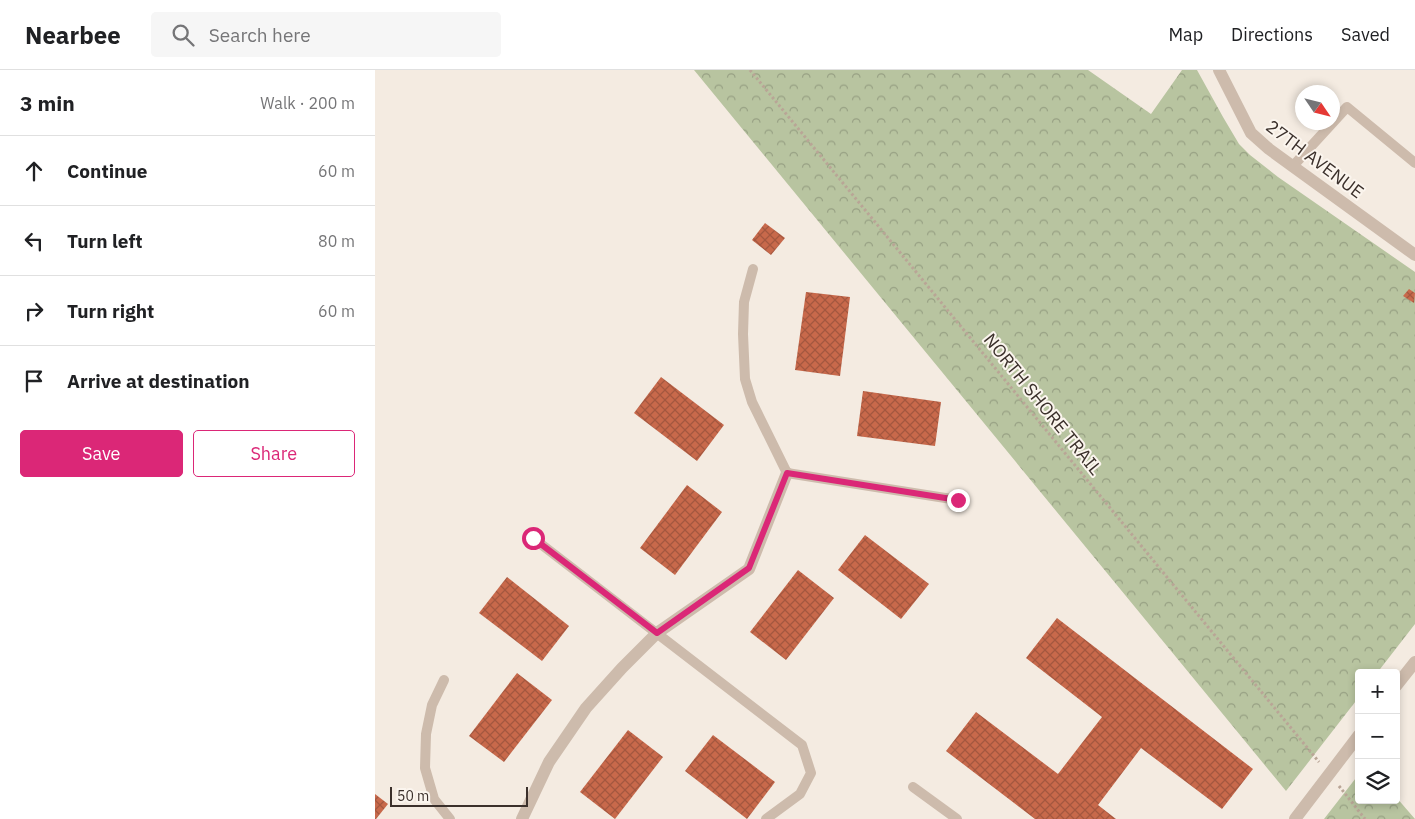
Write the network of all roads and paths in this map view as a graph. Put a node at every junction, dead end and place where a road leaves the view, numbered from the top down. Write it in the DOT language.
graph roads {
  1 [pos="750,70"];
  2 [pos="1219,70"];
  3 [pos="1415,162"];
  4 [pos="1293,166"];
  5 [pos="1415,255"];
  6 [pos="753,268"];
  7 [pos="787,473"];
  8 [pos="958,500"];
  9 [pos="533,538"];
  10 [pos="657,633"];
  11 [pos="1415,662"];
  12 [pos="444,680"];
  13 [pos="1400,681"];
  14 [pos="1355,740"];
  15 [pos="1315,756"];
  16 [pos="913,787"];
  17 [pos="1346,794"];
  18 [pos="450,819"];
  19 [pos="522,819"];
  20 [pos="766,819"];
  21 [pos="957,819"];
  22 [pos="1295,819"];
  23 [pos="1365,819"];
  1 -- 15 [label="path, NORTH SHORE TRAIL"];
  2 -- 4 [label="street, 27TH AVENUE"];
  3 -- 4 [label="lane"];
  4 -- 5 [label="street, 27TH AVENUE"];
  6 -- 7 [label="lane"];
  7 -- 8 [label="lane"];
  7 -- 10 [label="street"];
  9 -- 10 [label="lane"];
  10 -- 19 [label="street"];
  10 -- 20 [label="lane"];
  11 -- 13 [label="street"];
  12 -- 18 [label="lane"];
  14 -- 22 [label="street"];
  16 -- 21 [label="lane"];
  17 -- 23 [label="path"];
}
